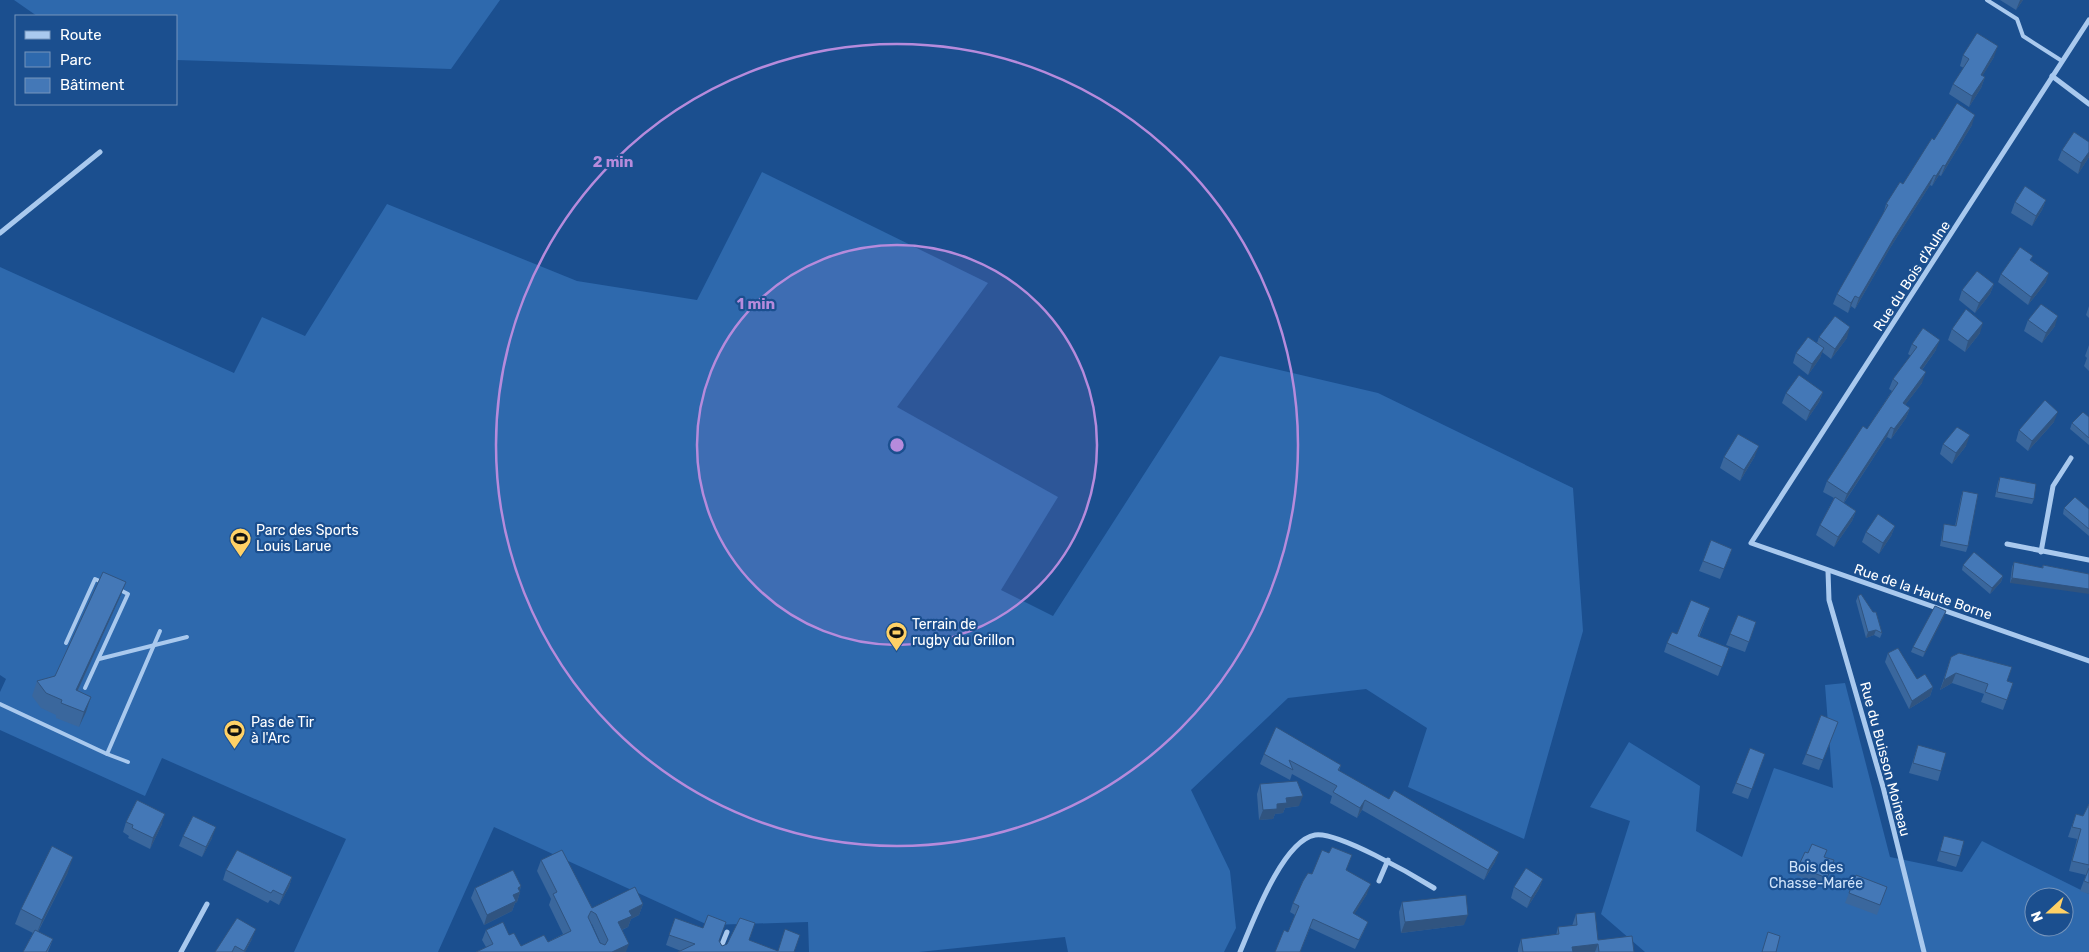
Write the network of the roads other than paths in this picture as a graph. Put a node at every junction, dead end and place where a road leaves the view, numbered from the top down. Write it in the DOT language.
graph roads {
  1 [pos="1987,0"];
  2 [pos="2089,20"];
  3 [pos="2062,61"];
  4 [pos="2052,76"];
  5 [pos="2089,104"];
  6 [pos="100,152"];
  7 [pos="0,233"];
  8 [pos="2071,458"];
  9 [pos="1751,543"];
  10 [pos="2007,544"];
  11 [pos="2041,552"];
  12 [pos="2089,560"];
  13 [pos="1828,571"];
  14 [pos="104,583"];
  15 [pos="112,587"];
  16 [pos="160,631"];
  17 [pos="187,637"];
  18 [pos="66,643"];
  19 [pos="154,645"];
  20 [pos="99,659"];
  21 [pos="2089,661"];
  22 [pos="85,688"];
  23 [pos="0,704"];
  24 [pos="107,754"];
  25 [pos="128,762"];
  26 [pos="1388,860"];
  27 [pos="1379,881"];
  28 [pos="1434,888"];
  29 [pos="207,904"];
  30 [pos="728,932"];
  31 [pos="181,952"];
  32 [pos="720,952"];
  33 [pos="1240,952"];
  34 [pos="1924,952"];
  1 -- 3 [label="lane"];
  2 -- 3 [label="street, Rue du Bois d'Aulne"];
  3 -- 4 [label="street, Rue du Bois d'Aulne"];
  4 -- 5 [label="street"];
  4 -- 9 [label="street, Rue du Bois d'Aulne"];
  6 -- 7 [label="street"];
  8 -- 11 [label="street"];
  9 -- 13 [label="street, Rue de la Haute Borne"];
  10 -- 11 [label="street"];
  11 -- 12 [label="street"];
  13 -- 21 [label="street, Rue de la Haute Borne"];
  13 -- 34 [label="street, Rue du Buisson Moineau"];
  14 -- 18 [label="lane"];
  15 -- 20 [label="lane"];
  16 -- 19 [label="lane"];
  17 -- 19 [label="lane"];
  19 -- 20 [label="lane"];
  19 -- 24 [label="lane"];
  20 -- 22 [label="lane"];
  23 -- 24 [label="lane"];
  24 -- 25 [label="lane"];
  26 -- 27 [label="street"];
  26 -- 28 [label="street"];
  26 -- 33 [label="street"];
  29 -- 31 [label="street"];
  30 -- 32 [label="street"];
}
